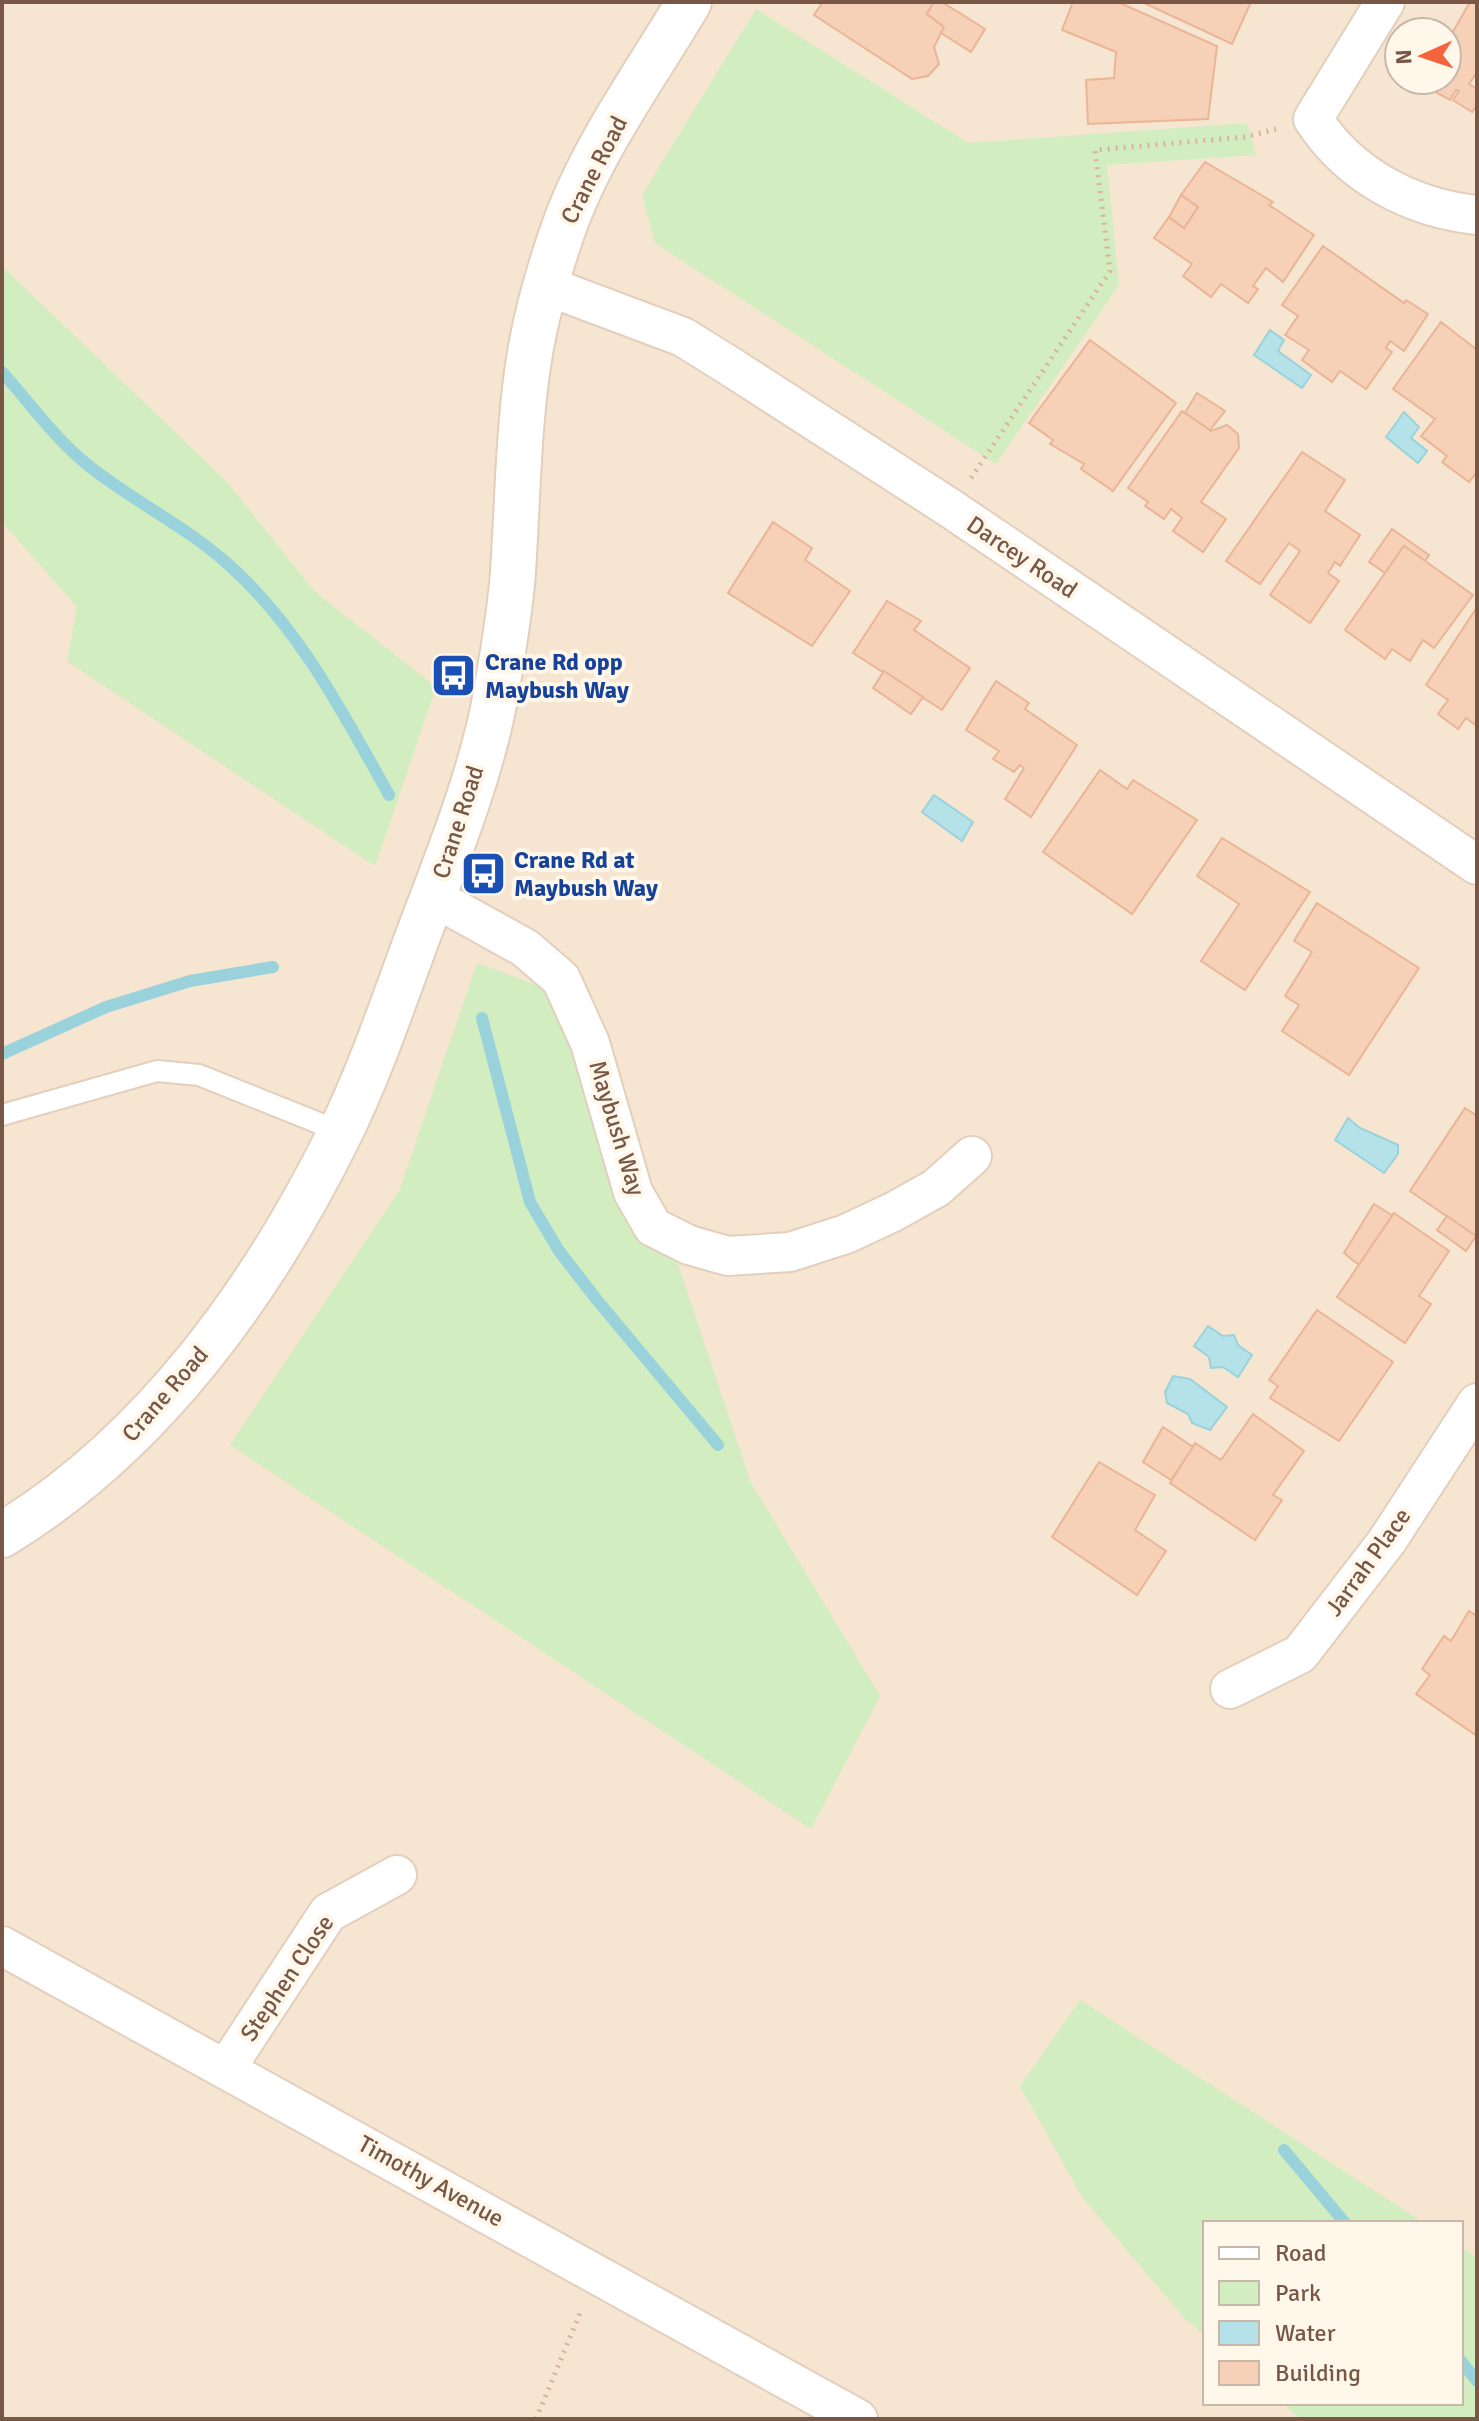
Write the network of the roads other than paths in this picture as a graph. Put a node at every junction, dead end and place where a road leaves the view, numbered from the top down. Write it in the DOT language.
graph roads {
  1 [pos="689,2"];
  2 [pos="1385,2"];
  3 [pos="1477,215"];
  4 [pos="547,286"];
  5 [pos="1477,865"];
  6 [pos="433,897"];
  7 [pos="2,1115"];
  8 [pos="341,1132"];
  9 [pos="972,1156"];
  10 [pos="1477,1403"];
  11 [pos="2,1535"];
  12 [pos="1230,1689"];
  13 [pos="397,1875"];
  14 [pos="2,1946"];
  15 [pos="227,2067"];
  16 [pos="858,2419"];
  1 -- 4 [label="street, Crane Road"];
  2 -- 3 [label="street"];
  4 -- 5 [label="street, Darcey Road"];
  4 -- 6 [label="street, Crane Road"];
  6 -- 8 [label="street, Crane Road"];
  6 -- 9 [label="street, Maybush Way"];
  7 -- 8 [label="lane"];
  8 -- 11 [label="street, Crane Road"];
  10 -- 12 [label="street, Jarrah Place"];
  13 -- 15 [label="street, Stephen Close"];
  14 -- 15 [label="street, Timothy Avenue"];
  15 -- 16 [label="street, Timothy Avenue"];
}
